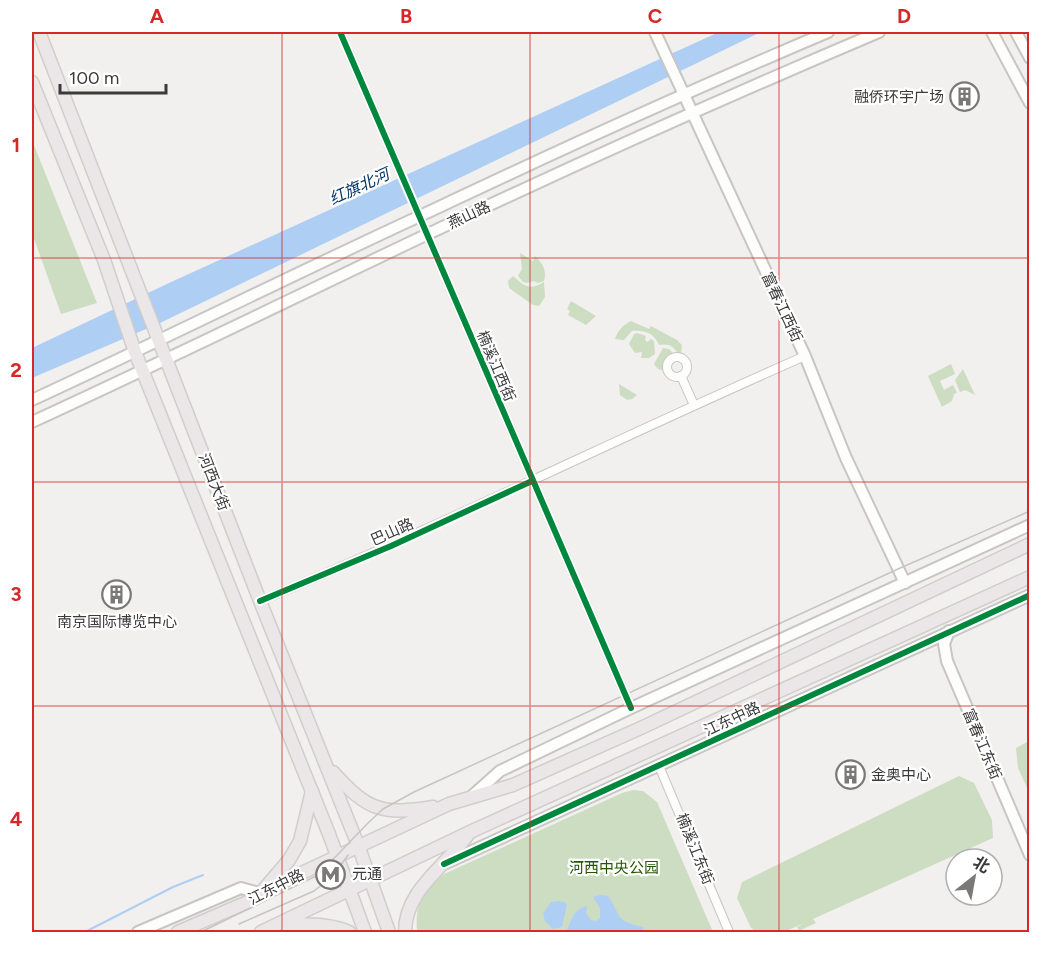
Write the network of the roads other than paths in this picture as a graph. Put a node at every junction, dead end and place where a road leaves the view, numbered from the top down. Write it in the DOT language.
graph roads {
  1 [pos="39,32"];
  2 [pos="340,32"];
  3 [pos="655,32"];
  4 [pos="828,32"];
  5 [pos="879,32"];
  6 [pos="992,32"];
  7 [pos="1016,32"];
  8 [pos="1029,58"];
  9 [pos="32,82"];
  10 [pos="682,94"];
  11 [pos="1029,103"];
  12 [pos="691,112"];
  13 [pos="419,216"];
  14 [pos="427,234"];
  15 [pos="159,341"];
  16 [pos="135,352"];
  17 [pos="805,356"];
  18 [pos="166,360"];
  19 [pos="143,371"];
  20 [pos="681,376"];
  21 [pos="32,400"];
  22 [pos="694,405"];
  23 [pos="32,422"];
  24 [pos="532,481"];
  25 [pos="1029,525"];
  26 [pos="1029,544"];
  27 [pos="1029,577"];
  28 [pos="905,583"];
  29 [pos="1029,595"];
  30 [pos="260,601"];
  31 [pos="949,631"];
  32 [pos="631,708"];
  33 [pos="326,765"];
  34 [pos="659,766"];
  35 [pos="312,791"];
  36 [pos="472,796"];
  37 [pos="449,804"];
  38 [pos="470,832"];
  39 [pos="358,845"];
  40 [pos="1029,855"];
  41 [pos="338,856"];
  42 [pos="444,864"];
  43 [pos="370,880"];
  44 [pos="350,891"];
  45 [pos="261,892"];
  46 [pos="279,924"];
  47 [pos="138,933"];
  48 [pos="178,933"];
  49 [pos="261,933"];
  50 [pos="349,933"];
  51 [pos="365,933"];
  52 [pos="389,933"];
  53 [pos="405,933"];
  54 [pos="729,933"];
  1 -- 15 [label="main road, 河西大街"];
  2 -- 13 [label="street, 楠溪江西街"];
  3 -- 10 [label="street, 富春江西街"];
  4 -- 10 [label="street, 燕山路"];
  5 -- 12 [label="street, 燕山路"];
  6 -- 11 [label="street"];
  7 -- 8 [label="street"];
  9 -- 16 [label="main road, 河西大街"];
  10 -- 12 [label="street, 富春江西街"];
  10 -- 13 [label="street, 燕山路"];
  12 -- 14 [label="street, 燕山路"];
  12 -- 17 [label="street, 富春江西街"];
  13 -- 14 [label="street, 楠溪江西街"];
  13 -- 15 [label="street, 燕山路"];
  14 -- 18 [label="street, 燕山路"];
  14 -- 24 [label="street, 楠溪江西街"];
  15 -- 16 [label="street, 燕山路"];
  15 -- 18 [label="main road, 河西大街"];
  16 -- 19 [label="main road, 河西大街"];
  16 -- 21 [label="street, 燕山路"];
  17 -- 22 [label="street, 巴山路"];
  17 -- 28 [label="street, 富春江西街"];
  18 -- 19 [label="street, 燕山路"];
  18 -- 30 [label="main road, 河西大街"];
  19 -- 23 [label="street, 燕山路"];
  19 -- 35 [label="main road, 河西大街"];
  20 -- 22 [label="street"];
  22 -- 24 [label="street, 巴山路"];
  24 -- 30 [label="street, 巴山路"];
  24 -- 32 [label="street, 楠溪江西街"];
  25 -- 28 [label="street, 江东中路"];
  26 -- 36 [label="main road, 江东中路"];
  27 -- 38 [label="main road, 江东中路"];
  28 -- 32 [label="street, 江东中路"];
  29 -- 31 [label="street, 江东中路"];
  30 -- 33 [label="main road, 河西大街"];
  31 -- 34 [label="street, 江东中路"];
  31 -- 40 [label="street, 富春江东街"];
  32 -- 36 [label="street, 江东中路"];
  33 -- 37 [label="main road"];
  33 -- 39 [label="main road, 河西大街"];
  34 -- 42 [label="street, 江东中路"];
  34 -- 54 [label="street, 楠溪江东街"];
  35 -- 41 [label="main road, 河西大街"];
  35 -- 45 [label="main road"];
  36 -- 37 [label="main road, 江东中路"];
  37 -- 39 [label="main road, 江东中路"];
  38 -- 42 [label="main road"];
  38 -- 43 [label="main road, 江东中路"];
  39 -- 41 [label="main road, 江东中路"];
  39 -- 43 [label="main road, 河西大街"];
  41 -- 44 [label="main road, 河西大街"];
  41 -- 45 [label="main road, 江东中路"];
  42 -- 53 [label="main road"];
  43 -- 44 [label="main road, 江东中路"];
  43 -- 52 [label="main road, 河西大街"];
  44 -- 46 [label="main road, 江东中路"];
  44 -- 51 [label="main road, 河西大街"];
  45 -- 47 [label="street"];
  45 -- 48 [label="main road, 江东中路"];
  46 -- 49 [label="main road, 江东中路"];
  46 -- 50 [label="main road"];
}
